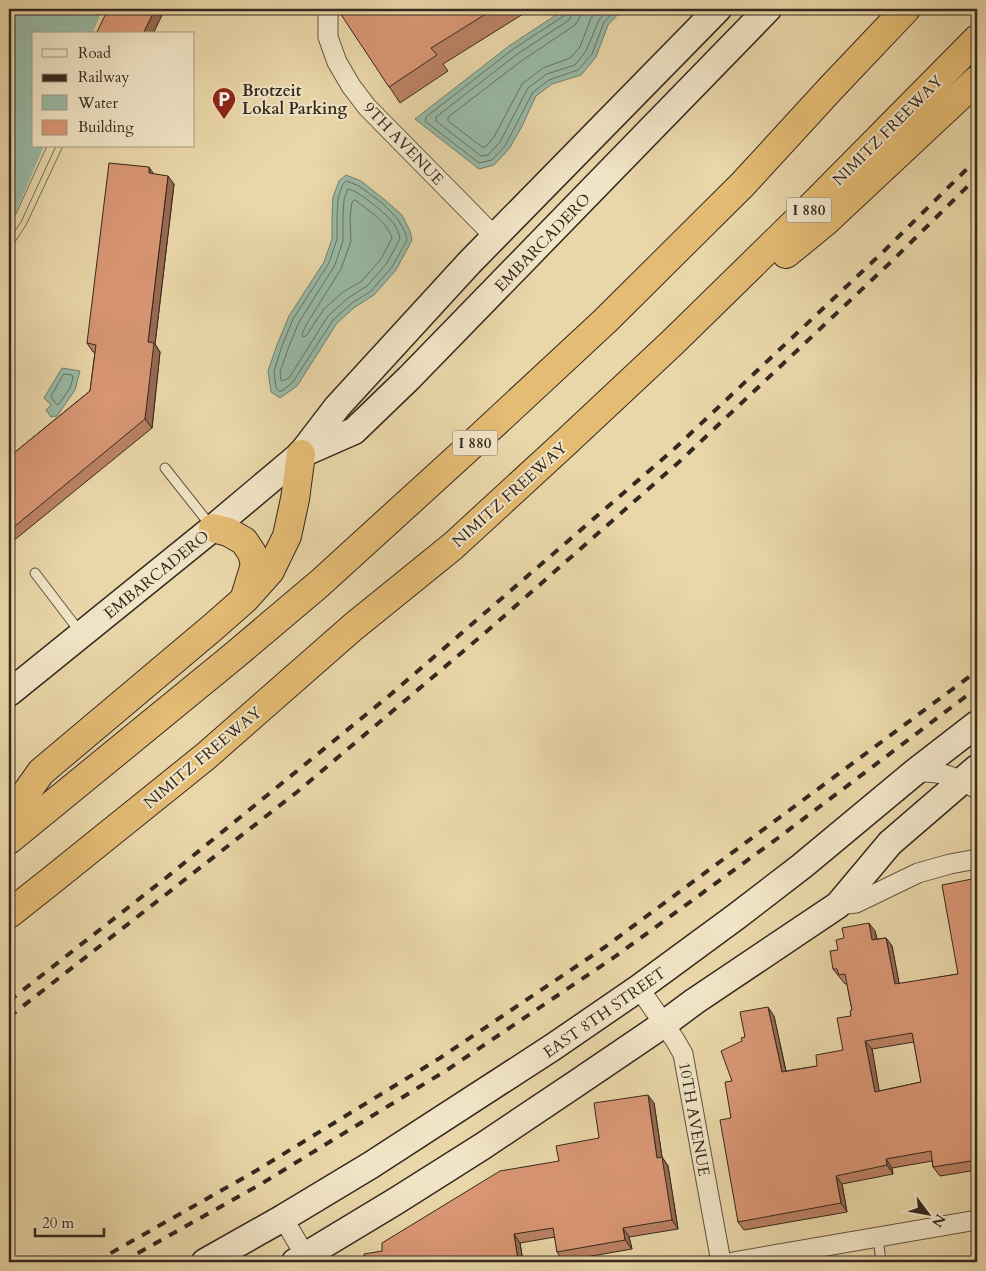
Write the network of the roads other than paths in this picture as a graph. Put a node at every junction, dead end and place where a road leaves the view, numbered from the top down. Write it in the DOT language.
graph roads {
  1 [pos="328,9"];
  2 [pos="718,9"];
  3 [pos="768,9"];
  4 [pos="906,9"];
  5 [pos="977,39"];
  6 [pos="977,80"];
  7 [pos="495,237"];
  8 [pos="636,377"];
  9 [pos="301,454"];
  10 [pos="165,468"];
  11 [pos="213,528"];
  12 [pos="34,573"];
  13 [pos="245,599"];
  14 [pos="82,634"];
  15 [pos="9,694"];
  16 [pos="977,724"];
  17 [pos="915,772"];
  18 [pos="972,779"];
  19 [pos="9,817"];
  20 [pos="9,840"];
  21 [pos="977,859"];
  22 [pos="838,905"];
  23 [pos="9,914"];
  24 [pos="639,988"];
  25 [pos="664,1024"];
  26 [pos="283,1218"];
  27 [pos="977,1220"];
  28 [pos="878,1237"];
  29 [pos="303,1260"];
  30 [pos="205,1262"];
  31 [pos="721,1262"];
  32 [pos="733,1262"];
  33 [pos="881,1262"];
  1 -- 7 [label="street, 9TH AVENUE"];
  2 -- 7 [label="main road, EMBARCADERO"];
  3 -- 9 [label="main road, EMBARCADERO"];
  4 -- 20 [label="highway, I 880"];
  5 -- 8 [label="highway, NIMITZ FREEWAY / I 880"];
  6 -- 8 [label="highway"];
  7 -- 9 [label="main road, EMBARCADERO"];
  8 -- 23 [label="highway, NIMITZ FREEWAY / I 880"];
  9 -- 11 [label="main road, EMBARCADERO"];
  9 -- 13 [label="highway"];
  10 -- 11 [label="lane"];
  11 -- 13 [label="highway"];
  11 -- 14 [label="main road, EMBARCADERO"];
  12 -- 14 [label="lane"];
  13 -- 19 [label="highway"];
  14 -- 15 [label="main road, EMBARCADERO"];
  16 -- 17 [label="main road, EAST 8TH STREET"];
  17 -- 18 [label="street"];
  17 -- 24 [label="main road, EAST 8TH STREET"];
  18 -- 22 [label="main road"];
  21 -- 22 [label="street"];
  22 -- 25 [label="main road"];
  24 -- 25 [label="street, 10TH AVENUE"];
  24 -- 26 [label="main road, EAST 8TH STREET"];
  25 -- 29 [label="main road"];
  25 -- 31 [label="street, 10TH AVENUE"];
  26 -- 29 [label="street"];
  26 -- 30 [label="main road, EAST 8TH STREET"];
  27 -- 28 [label="street"];
  28 -- 32 [label="street"];
  28 -- 33 [label="lane"];
}
